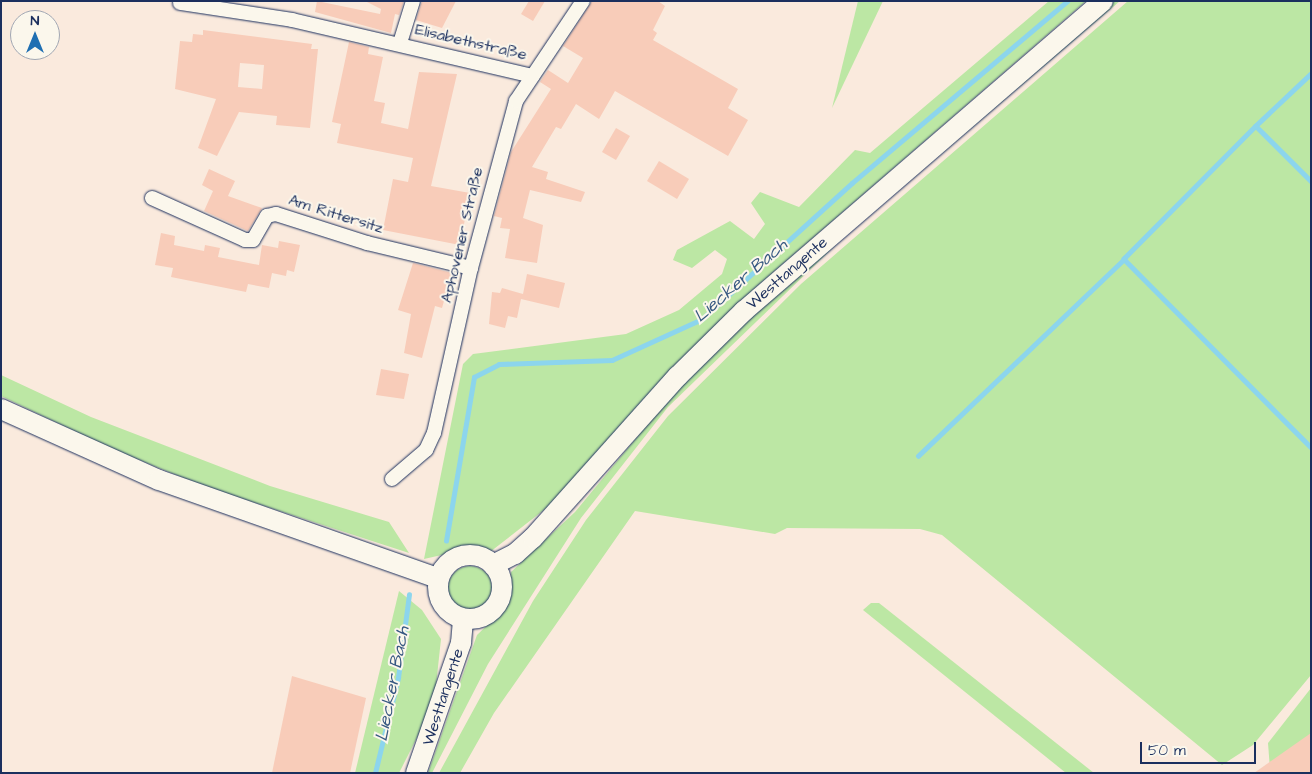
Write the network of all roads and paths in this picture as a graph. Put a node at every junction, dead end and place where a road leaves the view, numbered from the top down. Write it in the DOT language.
graph roads {
  1 [pos="413,1"];
  2 [pos="583,1"];
  3 [pos="1103,1"];
  4 [pos="180,3"];
  5 [pos="400,43"];
  6 [pos="534,76"];
  7 [pos="152,198"];
  8 [pos="471,268"];
  9 [pos="1,409"];
  10 [pos="392,478"];
  11 [pos="493,565"];
  12 [pos="438,578"];
  13 [pos="463,619"];
  14 [pos="416,773"];
  1 -- 5 [label="street, Elisabethstraße"];
  2 -- 6 [label="street, Aphovener Straße"];
  3 -- 11 [label="main road, Westtangente"];
  4 -- 5 [label="street, Elisabethstraße"];
  5 -- 6 [label="street, Elisabethstraße"];
  6 -- 8 [label="street, Aphovener Straße"];
  7 -- 8 [label="street, Am Rittersitz"];
  8 -- 10 [label="street, Aphovener Straße"];
  9 -- 12 [label="main road"];
  11 -- 12 [label="main road"];
  11 -- 13 [label="main road"];
  12 -- 13 [label="main road"];
  13 -- 14 [label="main road, Westtangente"];
}
